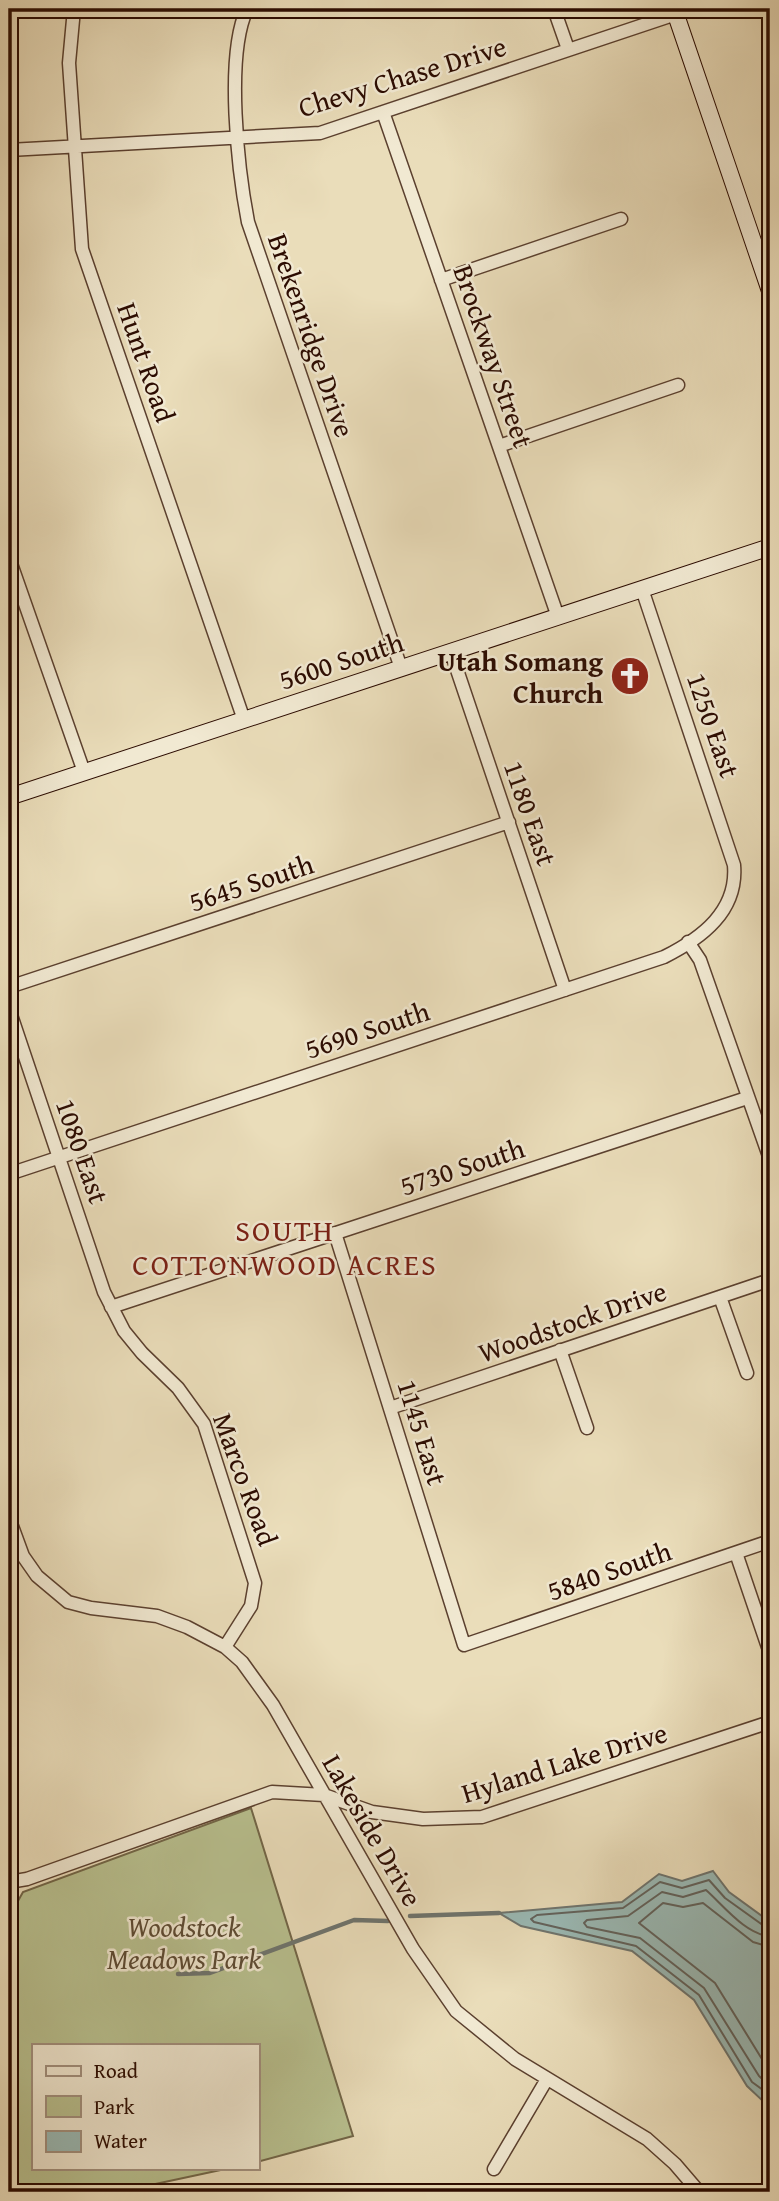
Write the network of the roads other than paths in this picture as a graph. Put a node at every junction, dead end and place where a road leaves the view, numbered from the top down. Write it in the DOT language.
graph roads {
  1 [pos="74,9"];
  2 [pos="247,9"];
  3 [pos="554,9"];
  4 [pos="680,10"];
  5 [pos="568,49"];
  6 [pos="383,112"];
  7 [pos="238,139"];
  8 [pos="73,148"];
  9 [pos="9,150"];
  10 [pos="621,219"];
  11 [pos="766,264"];
  12 [pos="441,280"];
  13 [pos="770,290"];
  14 [pos="678,384"];
  15 [pos="499,446"];
  16 [pos="770,547"];
  17 [pos="9,558"];
  18 [pos="642,589"];
  19 [pos="558,617"];
  20 [pos="451,652"];
  21 [pos="401,668"];
  22 [pos="244,720"];
  23 [pos="84,772"];
  24 [pos="9,797"];
  25 [pos="509,822"];
  26 [pos="688,942"];
  27 [pos="9,987"];
  28 [pos="565,990"];
  29 [pos="9,1009"];
  30 [pos="747,1098"];
  31 [pos="59,1156"];
  32 [pos="770,1159"];
  33 [pos="9,1174"];
  34 [pos="335,1233"];
  35 [pos="770,1280"];
  36 [pos="720,1297"];
  37 [pos="111,1307"];
  38 [pos="560,1350"];
  39 [pos="747,1373"];
  40 [pos="390,1408"];
  41 [pos="587,1428"];
  42 [pos="9,1518"];
  43 [pos="770,1541"];
  44 [pos="736,1553"];
  45 [pos="464,1645"];
  46 [pos="225,1647"];
  47 [pos="770,1653"];
  48 [pos="770,1722"];
  49 [pos="324,1795"];
  50 [pos="9,1882"];
  51 [pos="547,2079"];
  52 [pos="494,2169"];
  53 [pos="699,2192"];
  1 -- 8 [label="street, Hunt Road"];
  2 -- 7 [label="street, Brekenridge Drive"];
  3 -- 5 [label="street"];
  4 -- 5 [label="street, Chevy Chase Drive"];
  4 -- 11 [label="main road"];
  5 -- 6 [label="street, Chevy Chase Drive"];
  6 -- 7 [label="street, Chevy Chase Drive"];
  6 -- 12 [label="street, Brockway Street"];
  7 -- 8 [label="street, Chevy Chase Drive"];
  7 -- 21 [label="street, Brekenridge Drive"];
  8 -- 9 [label="street, Chevy Chase Drive"];
  8 -- 22 [label="street, Hunt Road"];
  10 -- 12 [label="street"];
  11 -- 13 [label="main road"];
  12 -- 15 [label="street, Brockway Street"];
  14 -- 15 [label="street"];
  15 -- 19 [label="street, Brockway Street"];
  16 -- 18 [label="main road, 5600 South"];
  17 -- 23 [label="street"];
  18 -- 19 [label="main road, 5600 South"];
  18 -- 26 [label="street, 1250 East"];
  19 -- 20 [label="main road, 5600 South"];
  20 -- 21 [label="main road, 5600 South"];
  20 -- 25 [label="street, 1180 East"];
  21 -- 22 [label="main road, 5600 South"];
  22 -- 23 [label="main road, 5600 South"];
  23 -- 24 [label="main road, 5600 South"];
  25 -- 27 [label="street, 5645 South"];
  25 -- 28 [label="street, 1180 East"];
  26 -- 28 [label="street, 5690 South"];
  26 -- 30 [label="street"];
  28 -- 31 [label="street, 5690 South"];
  29 -- 31 [label="street, 1080 East"];
  30 -- 32 [label="street"];
  30 -- 34 [label="street, 5730 South"];
  31 -- 33 [label="street, 5690 South"];
  31 -- 37 [label="street, 1080 East"];
  34 -- 37 [label="street, 5730 South"];
  34 -- 40 [label="street, 1145 East"];
  35 -- 36 [label="street, Woodstock Drive"];
  36 -- 38 [label="street, Woodstock Drive"];
  36 -- 39 [label="street"];
  37 -- 46 [label="street, Marco Road"];
  38 -- 40 [label="street, Woodstock Drive"];
  38 -- 41 [label="street"];
  40 -- 45 [label="street, 1145 East"];
  42 -- 46 [label="street, Lakeside Drive"];
  43 -- 44 [label="street, 5840 South"];
  44 -- 45 [label="street, 5840 South"];
  44 -- 47 [label="street"];
  46 -- 49 [label="street, Lakeside Drive"];
  48 -- 49 [label="street, Hyland Lake Drive"];
  49 -- 50 [label="street, Hyland Lake Drive"];
  49 -- 51 [label="street, Lakeside Drive"];
  51 -- 52 [label="street"];
  51 -- 53 [label="street, Lakeside Drive"];
}
